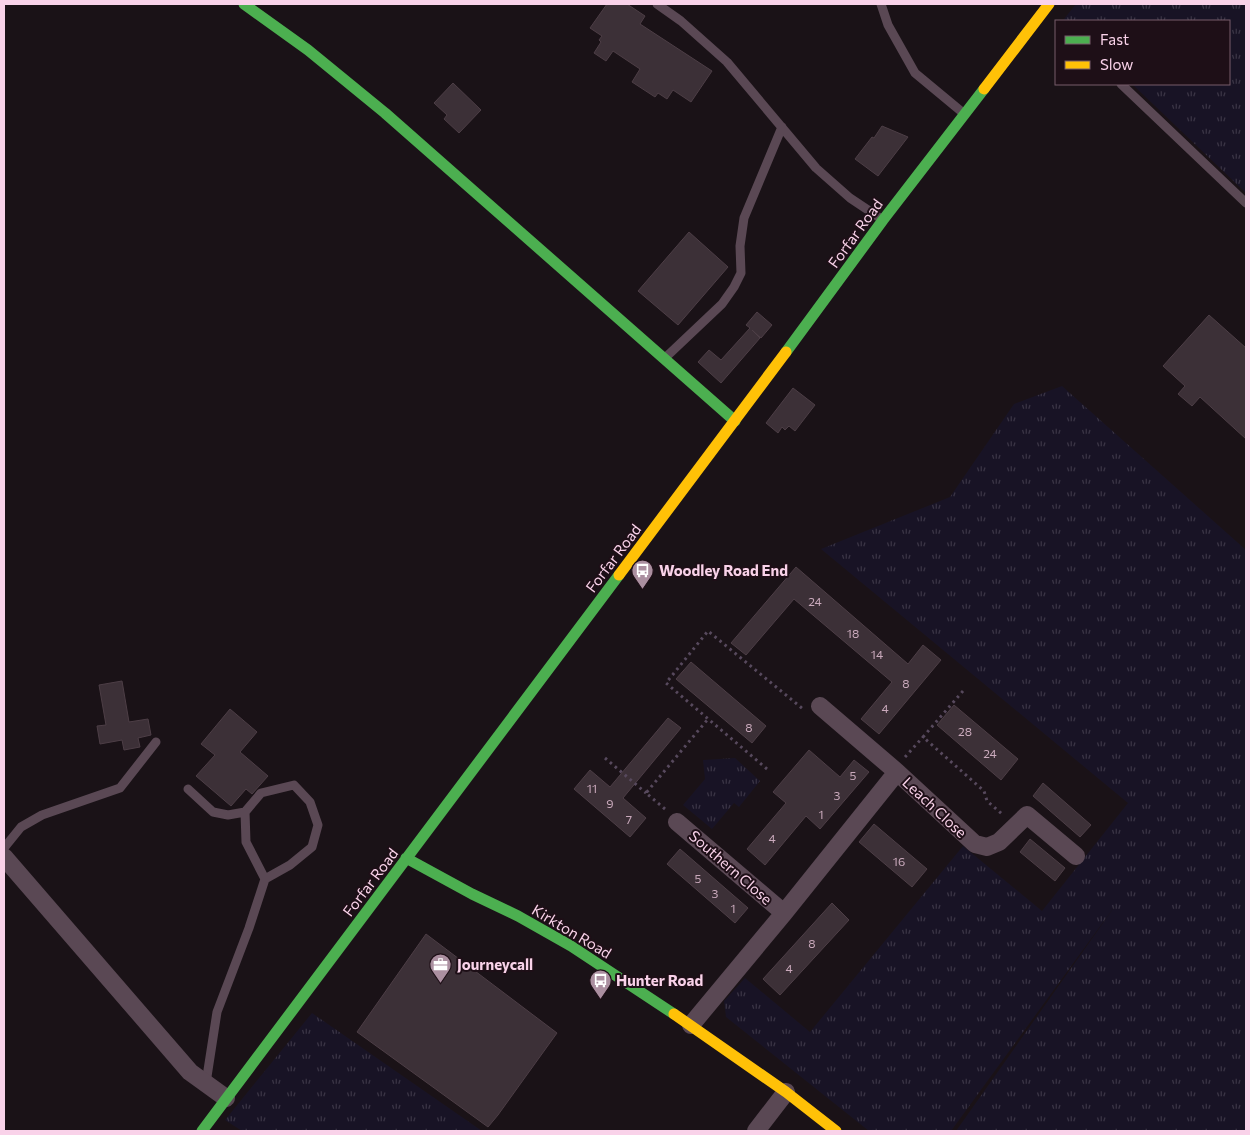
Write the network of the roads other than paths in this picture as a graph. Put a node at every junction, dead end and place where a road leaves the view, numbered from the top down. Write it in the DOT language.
graph roads {
  1 [pos="244,4"];
  2 [pos="657,4"];
  3 [pos="881,4"];
  4 [pos="1048,11"];
  5 [pos="1122,85"];
  6 [pos="964,114"];
  7 [pos="782,128"];
  8 [pos="1246,203"];
  9 [pos="883,220"];
  10 [pos="664,358"];
  11 [pos="735,421"];
  12 [pos="812,708"];
  13 [pos="156,742"];
  14 [pos="895,771"];
  15 [pos="188,789"];
  16 [pos="245,812"];
  17 [pos="677,822"];
  18 [pos="4,848"];
  19 [pos="1076,856"];
  20 [pos="4,857"];
  21 [pos="406,858"];
  22 [pos="265,879"];
  23 [pos="784,913"];
  24 [pos="691,1025"];
  25 [pos="206,1083"];
  26 [pos="786,1092"];
  27 [pos="226,1098"];
  28 [pos="202,1131"];
  29 [pos="756,1131"];
  30 [pos="836,1131"];
  1 -- 10 [label="main road"];
  2 -- 7 [label="lane"];
  3 -- 6 [label="lane"];
  4 -- 6 [label="main road, Forfar Road"];
  5 -- 8 [label="lane"];
  6 -- 9 [label="main road, Forfar Road"];
  7 -- 9 [label="lane"];
  7 -- 10 [label="lane"];
  9 -- 11 [label="main road, Forfar Road"];
  10 -- 11 [label="main road"];
  11 -- 21 [label="main road, Forfar Road"];
  12 -- 14 [label="street, Leach Close"];
  13 -- 18 [label="lane"];
  14 -- 19 [label="street, Leach Close"];
  14 -- 23 [label="street"];
  15 -- 16 [label="lane"];
  16 -- 22 [label="lane"];
  16 -- 22 [label="lane"];
  17 -- 23 [label="street, Southern Close"];
  20 -- 25 [label="street"];
  21 -- 24 [label="main road, Kirkton Road"];
  21 -- 27 [label="main road, Forfar Road"];
  22 -- 25 [label="lane"];
  23 -- 24 [label="street"];
  24 -- 26 [label="main road, Kirkton Road"];
  25 -- 27 [label="street"];
  26 -- 29 [label="street"];
  26 -- 30 [label="main road, Kirkton Road"];
  27 -- 28 [label="main road, Forfar Road"];
}
